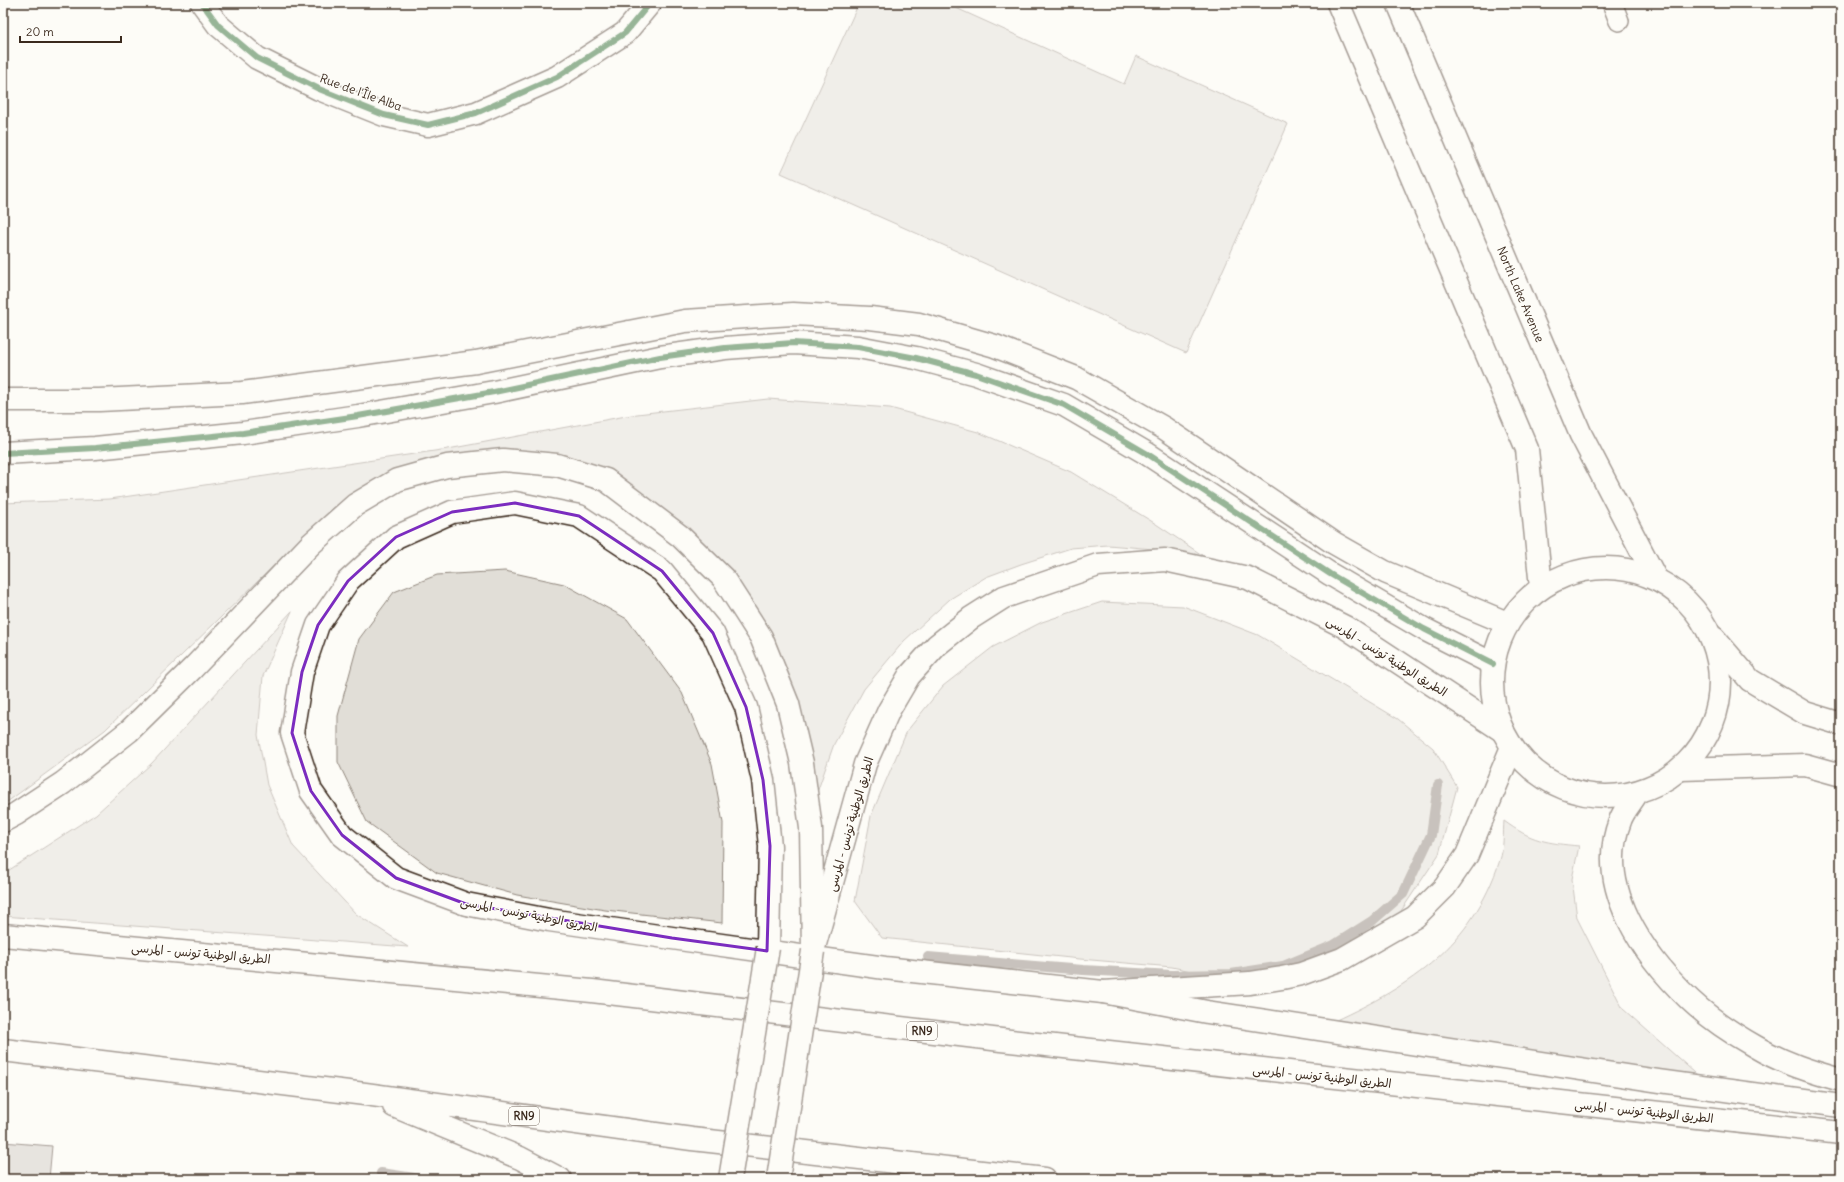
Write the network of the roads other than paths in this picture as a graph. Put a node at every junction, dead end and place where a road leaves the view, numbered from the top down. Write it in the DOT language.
graph roads {
  1 [pos="202,3"];
  2 [pos="650,3"];
  3 [pos="1338,3"];
  4 [pos="1398,3"];
  5 [pos="1612,3"];
  6 [pos="1619,21"];
  7 [pos="3,400"];
  8 [pos="3,453"];
  9 [pos="1656,579"];
  10 [pos="1541,587"];
  11 [pos="1507,623"];
  12 [pos="1710,634"];
  13 [pos="1493,664"];
  14 [pos="1841,724"];
  15 [pos="1507,739"];
  16 [pos="1681,769"];
  17 [pos="1841,775"];
  18 [pos="1637,793"];
  19 [pos="3,821"];
  20 [pos="3,935"];
  21 [pos="813,951"];
  22 [pos="1103,992"];
  23 [pos="3,1050"];
  24 [pos="1841,1080"];
  25 [pos="365,1094"];
  26 [pos="1841,1106"];
  27 [pos="1841,1133"];
  28 [pos="560,1179"];
  29 [pos="730,1179"];
  30 [pos="778,1179"];
  31 [pos="1045,1179"];
  1 -- 2 [label="main road, Rue de l'Île Alba"];
  3 -- 10 [label="main road"];
  4 -- 9 [label="main road, North Lake Avenue"];
  5 -- 6 [label="lane"];
  7 -- 11 [label="main road"];
  8 -- 13 [label="main road"];
  9 -- 10 [label="main road"];
  9 -- 12 [label="main road"];
  10 -- 11 [label="main road"];
  11 -- 13 [label="main road"];
  12 -- 14 [label="main road"];
  12 -- 16 [label="main road"];
  13 -- 15 [label="main road"];
  15 -- 18 [label="main road"];
  15 -- 21 [label="main road, الطريق الوطنية تونس - المرسى"];
  15 -- 22 [label="main road, الطريق الوطنية تونس - المرسى"];
  16 -- 17 [label="main road"];
  16 -- 18 [label="main road"];
  18 -- 24 [label="main road"];
  19 -- 21 [label="main road"];
  20 -- 27 [label="main road, الطريق الوطنية تونس - المرسى / RN9"];
  21 -- 30 [label="main road, الطريق الوطنية تونس - المرسى, bridge"];
  22 -- 26 [label="main road"];
  22 -- 29 [label="main road, الطريق الوطنية تونس - المرسى, bridge"];
  23 -- 25 [label="main road, RN9"];
  25 -- 28 [label="main road"];
  25 -- 31 [label="main road, RN9"];
}
